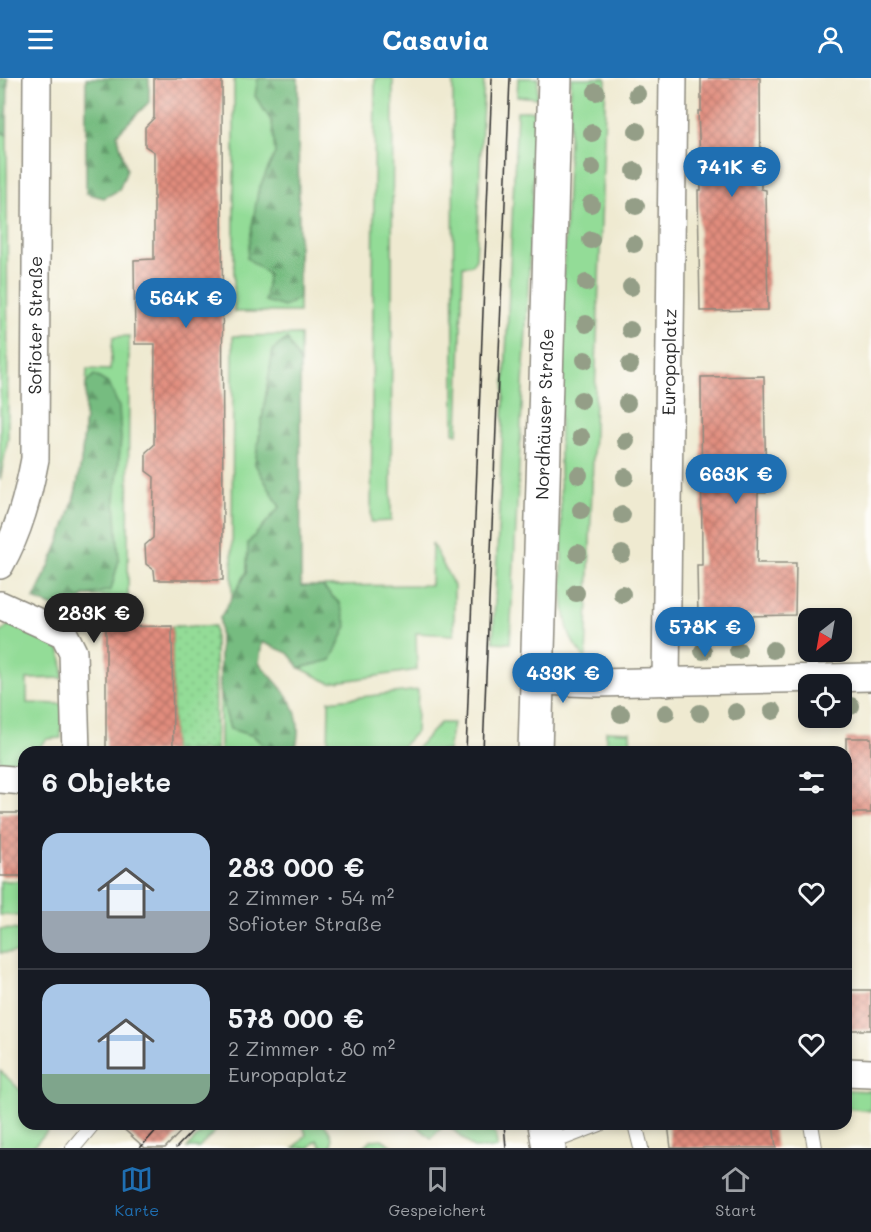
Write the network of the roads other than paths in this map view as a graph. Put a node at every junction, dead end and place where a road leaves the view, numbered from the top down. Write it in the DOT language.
graph roads {
  1 [pos="37,78"];
  2 [pos="555,78"];
  3 [pos="673,78"];
  4 [pos="0,565"];
  5 [pos="0,605"];
  6 [pos="871,677"];
  7 [pos="538,681"];
  8 [pos="666,682"];
  9 [pos="76,746"];
  10 [pos="535,746"];
  11 [pos="0,779"];
  12 [pos="18,780"];
  13 [pos="852,1072"];
  14 [pos="871,1073"];
  15 [pos="88,1130"];
  16 [pos="577,1130"];
  17 [pos="636,1130"];
  18 [pos="812,1130"];
  19 [pos="547,1138"];
  20 [pos="74,1148"];
  21 [pos="641,1148"];
  22 [pos="815,1148"];
  1 -- 4 [label="street, Sofioter Straße"];
  2 -- 7 [label="main road, Nordhäuser Straße"];
  3 -- 8 [label="street, Europaplatz"];
  5 -- 9 [label="street"];
  6 -- 8 [label="street"];
  7 -- 8 [label="street"];
  7 -- 10 [label="main road, Nordhäuser Straße"];
  11 -- 12 [label="street"];
  13 -- 14 [label="street"];
  15 -- 20 [label="lane"];
  16 -- 19 [label="lane"];
  17 -- 21 [label="lane"];
  18 -- 22 [label="lane"];
}
